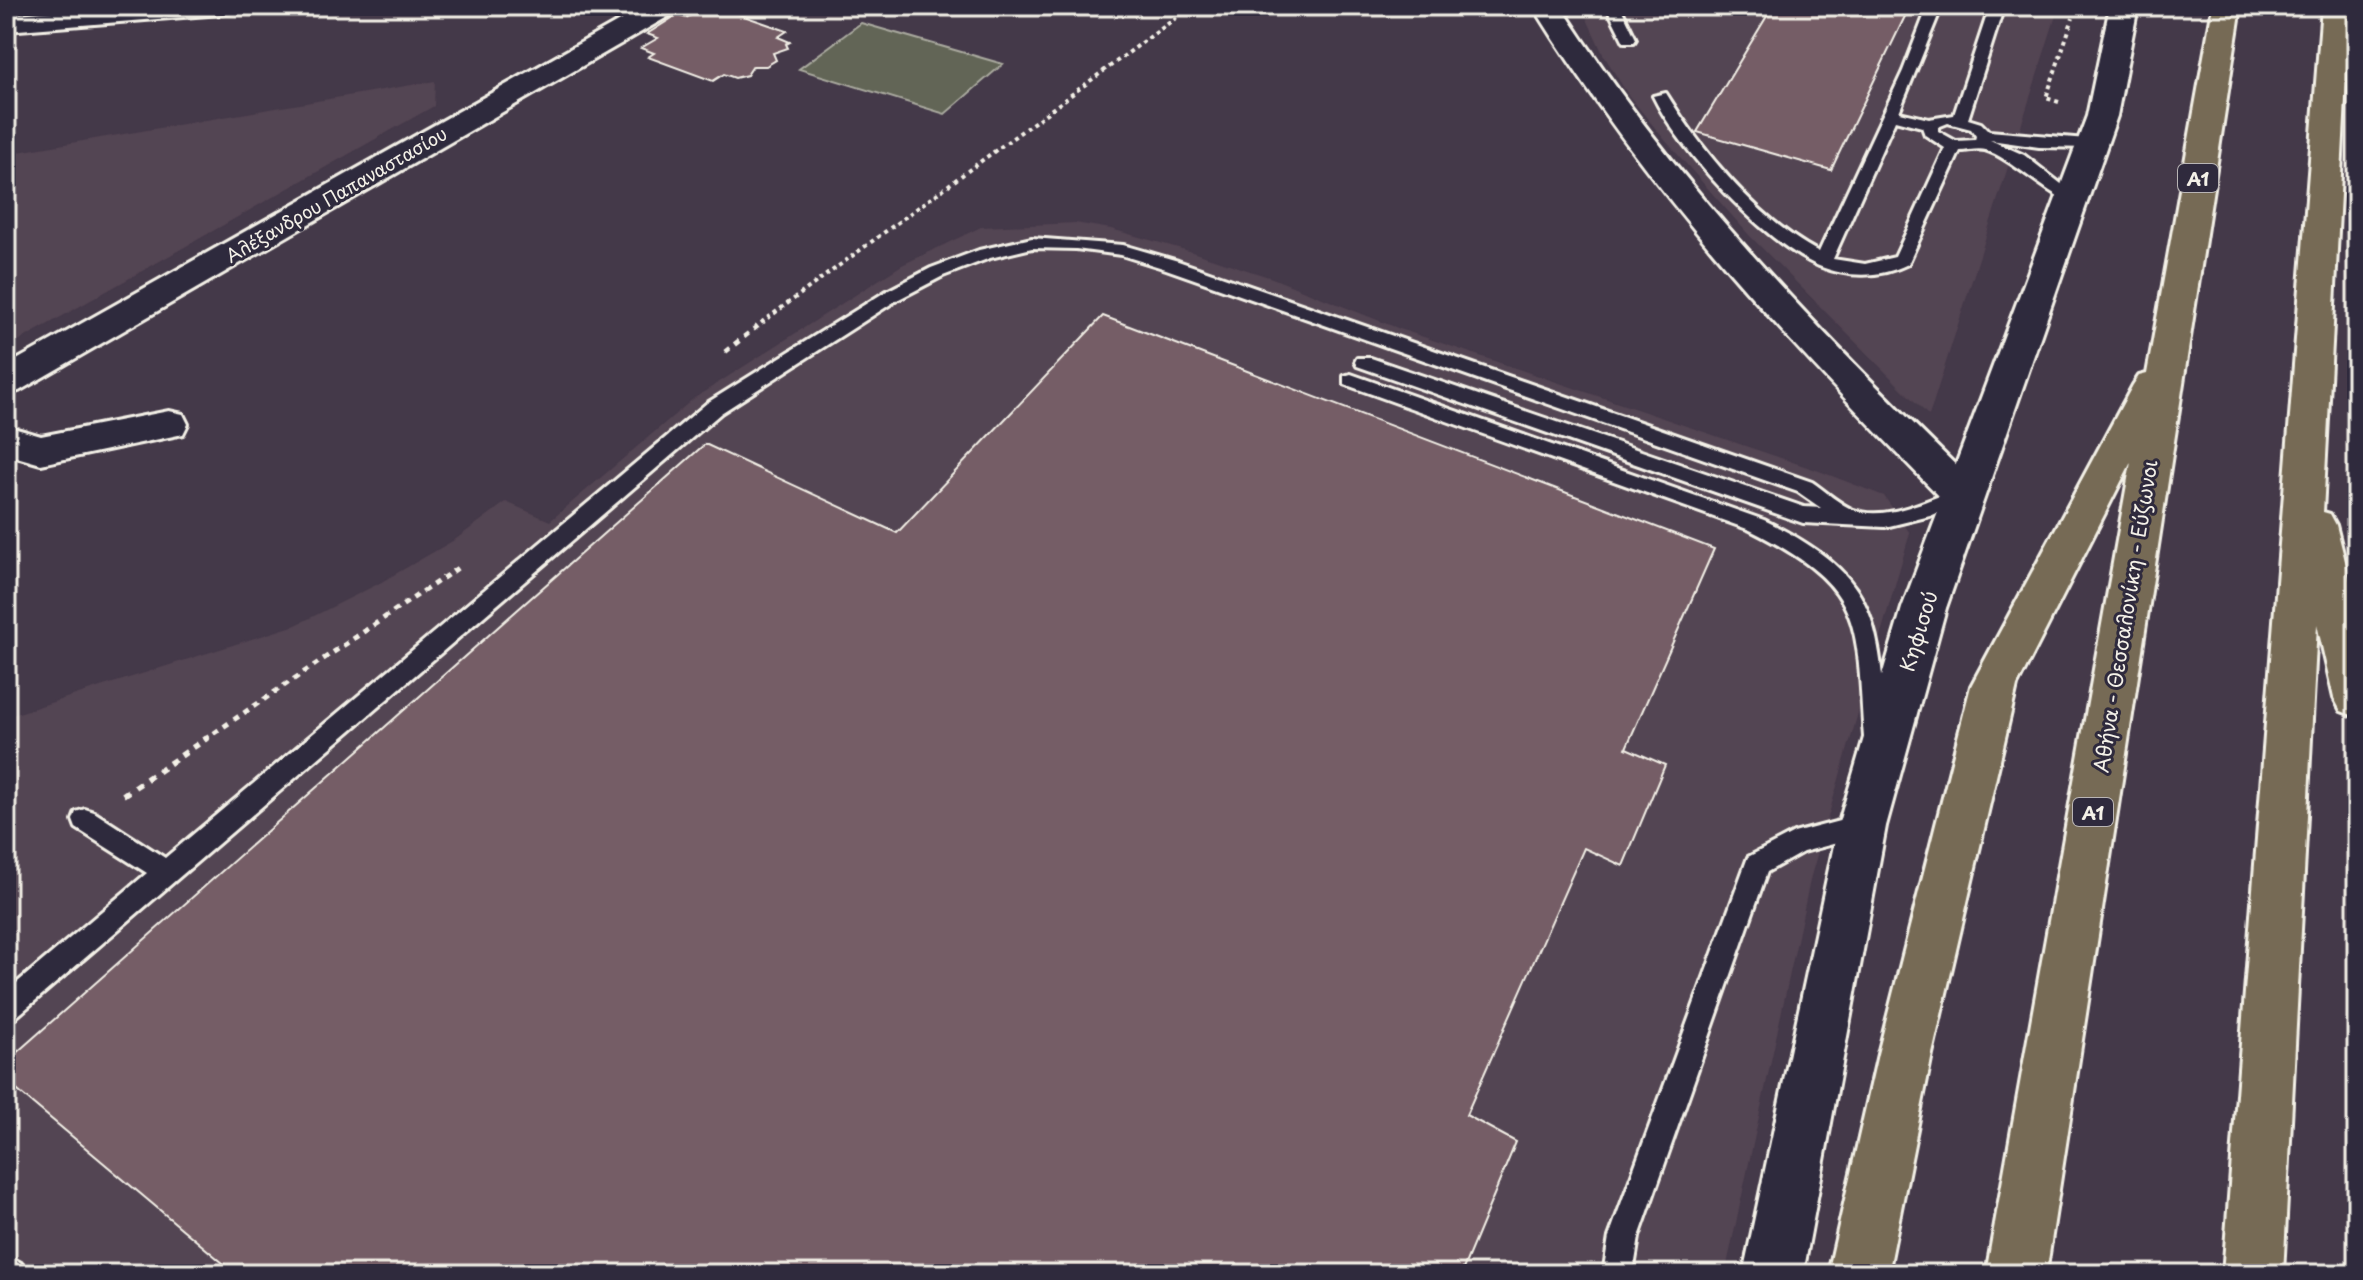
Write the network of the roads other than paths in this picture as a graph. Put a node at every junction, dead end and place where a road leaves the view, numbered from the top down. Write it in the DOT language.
graph roads {
  1 [pos="218,6"];
  2 [pos="666,6"];
  3 [pos="1547,6"];
  4 [pos="1613,6"];
  5 [pos="1935,6"];
  6 [pos="1997,6"];
  7 [pos="2124,6"];
  8 [pos="2227,6"];
  9 [pos="2336,6"];
  10 [pos="619,15"];
  11 [pos="6,23"];
  12 [pos="1629,39"];
  13 [pos="1661,96"];
  14 [pos="1890,114"];
  15 [pos="1960,120"];
  16 [pos="1930,124"];
  17 [pos="1983,139"];
  18 [pos="2093,143"];
  19 [pos="1954,146"];
  20 [pos="2072,200"];
  21 [pos="1823,261"];
  22 [pos="2169,351"];
  23 [pos="1364,362"];
  24 [pos="1351,380"];
  25 [pos="6,382"];
  26 [pos="169,424"];
  27 [pos="6,440"];
  28 [pos="2305,484"];
  29 [pos="1962,495"];
  30 [pos="1849,517"];
  31 [pos="2357,698"];
  32 [pos="1878,769"];
  33 [pos="85,820"];
  34 [pos="1862,826"];
  35 [pos="166,872"];
  36 [pos="6,1009"];
  37 [pos="1618,1274"];
  38 [pos="1773,1274"];
  39 [pos="1858,1274"];
  40 [pos="2016,1274"];
  41 [pos="2253,1274"];
  1 -- 11 [label="street"];
  2 -- 10 [label="street, Αλέξανδρου Παπαναστασίου"];
  3 -- 29 [label="street"];
  4 -- 12 [label="lane"];
  5 -- 14 [label="lane"];
  6 -- 15 [label="lane"];
  7 -- 18 [label="street, Κηφισού"];
  8 -- 22 [label="highway, Αθήνα - Θεσσαλονίκη - Εύζωνοι / Α1"];
  9 -- 28 [label="highway"];
  10 -- 25 [label="street, Αλέξανδρου Παπαναστασίου"];
  13 -- 21 [label="lane"];
  14 -- 16 [label="lane"];
  14 -- 21 [label="lane"];
  15 -- 16 [label="lane"];
  15 -- 17 [label="lane"];
  16 -- 19 [label="lane"];
  17 -- 18 [label="lane"];
  17 -- 19 [label="lane"];
  17 -- 20 [label="lane"];
  18 -- 20 [label="street, Κηφισού"];
  19 -- 21 [label="lane"];
  20 -- 29 [label="street, Κηφισού"];
  22 -- 39 [label="highway"];
  22 -- 40 [label="highway, Αθήνα - Θεσσαλονίκη - Εύζωνοι / Α1"];
  23 -- 30 [label="lane"];
  24 -- 32 [label="lane"];
  26 -- 27 [label="street"];
  28 -- 31 [label="highway"];
  28 -- 41 [label="highway"];
  29 -- 30 [label="lane"];
  29 -- 32 [label="street, Κηφισού"];
  30 -- 35 [label="lane"];
  32 -- 34 [label="street, Κηφισού"];
  33 -- 35 [label="lane"];
  34 -- 37 [label="lane"];
  34 -- 38 [label="street, Κηφισού"];
  35 -- 36 [label="lane"];
}
